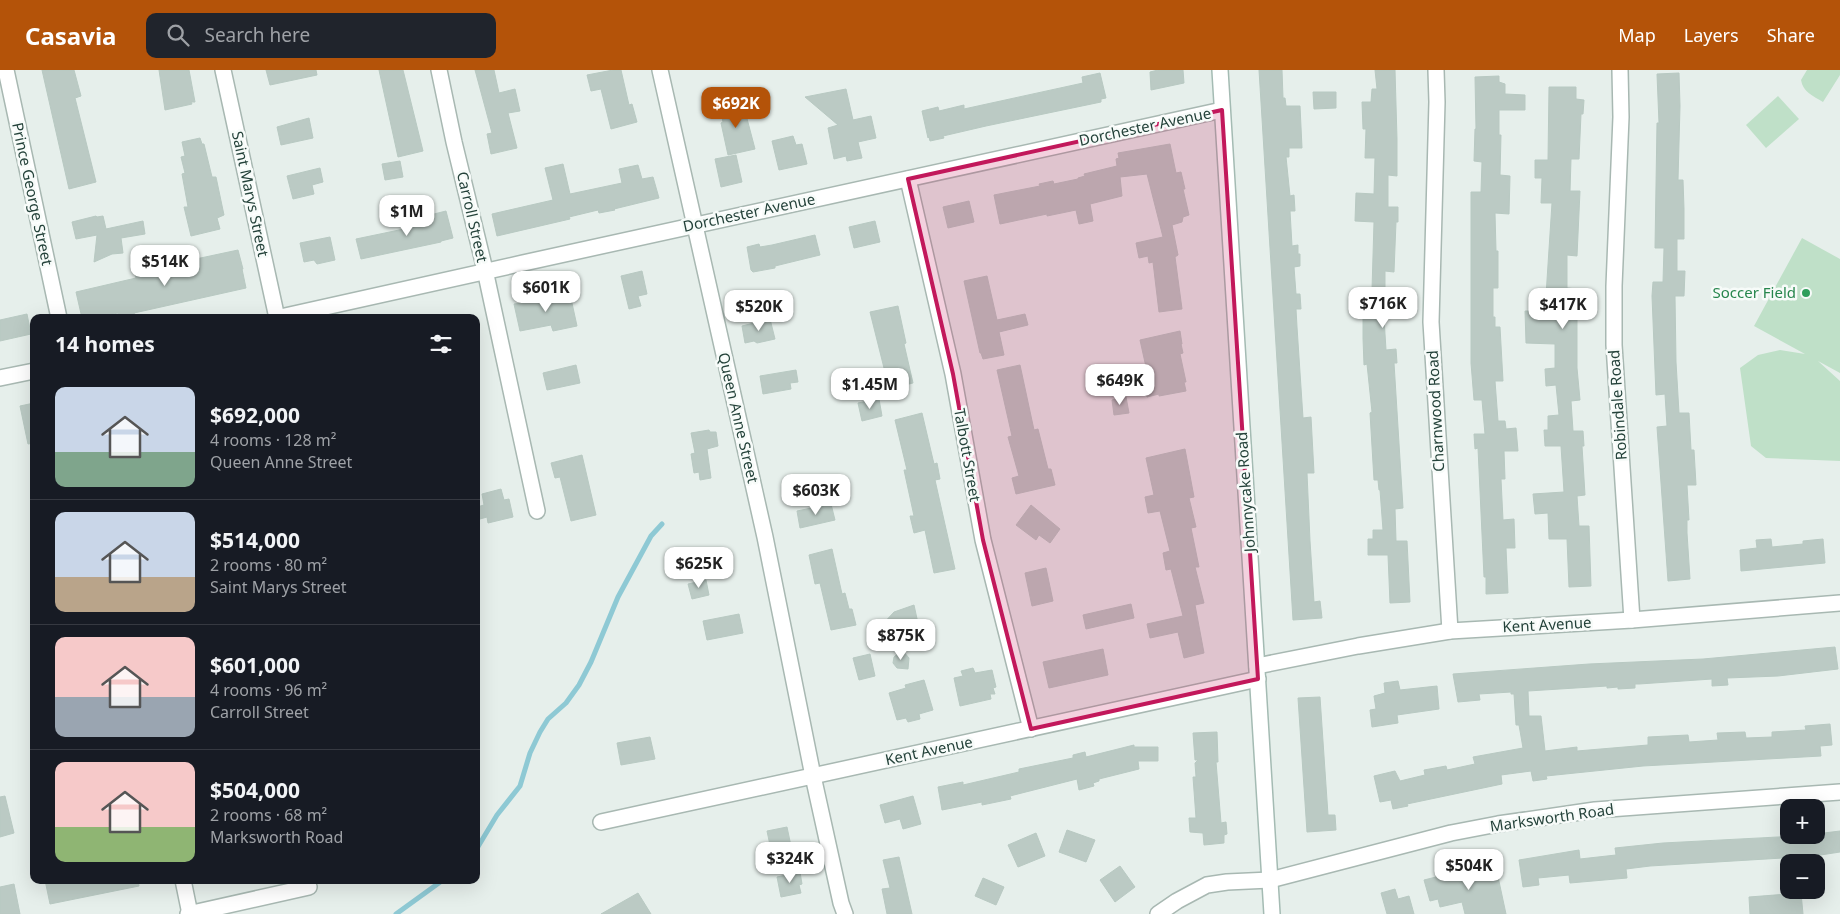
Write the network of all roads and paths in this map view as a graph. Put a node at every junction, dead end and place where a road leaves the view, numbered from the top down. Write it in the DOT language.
graph roads {
  1 [pos="6,70"];
  2 [pos="223,70"];
  3 [pos="439,70"];
  4 [pos="660,70"];
  5 [pos="1220,70"];
  6 [pos="1436,70"];
  7 [pos="1620,70"];
  8 [pos="1222,110"];
  9 [pos="908,179"];
  10 [pos="694,224"];
  11 [pos="485,270"];
  12 [pos="58,314"];
  13 [pos="276,314"];
  14 [pos="290,314"];
  15 [pos="30,372"];
  16 [pos="0,378"];
  17 [pos="537,511"];
  18 [pos="1840,603"];
  19 [pos="1632,620"];
  20 [pos="1450,631"];
  21 [pos="1258,673"];
  22 [pos="1031,729"];
  23 [pos="813,776"];
  24 [pos="1840,792"];
  25 [pos="601,822"];
  26 [pos="1270,880"];
  27 [pos="184,884"];
  28 [pos="309,887"];
  29 [pos="190,914"];
  30 [pos="845,914"];
  31 [pos="1158,914"];
  32 [pos="1272,914"];
  1 -- 12 [label="street, Prince George Street"];
  2 -- 13 [label="street, Saint Marys Street"];
  3 -- 11 [label="street, Carroll Street"];
  4 -- 10 [label="street, Queen Anne Street"];
  5 -- 8 [label="street, Johnnycake Road"];
  6 -- 20 [label="street, Charnwood Road"];
  7 -- 19 [label="street, Robindale Road"];
  8 -- 9 [label="street, Dorchester Avenue"];
  8 -- 21 [label="street, Johnnycake Road"];
  9 -- 10 [label="street, Dorchester Avenue"];
  9 -- 22 [label="street, Talbott Street"];
  10 -- 11 [label="street, Dorchester Avenue"];
  10 -- 23 [label="street, Queen Anne Street"];
  11 -- 14 [label="street, Dorchester Avenue"];
  11 -- 17 [label="street, Carroll Street"];
  15 -- 16 [label="street"];
  18 -- 19 [label="street, Kent Avenue"];
  19 -- 20 [label="street, Kent Avenue"];
  20 -- 21 [label="street, Kent Avenue"];
  21 -- 22 [label="street, Kent Avenue"];
  21 -- 26 [label="street, Johnnycake Road"];
  22 -- 23 [label="street, Kent Avenue"];
  23 -- 25 [label="street, Kent Avenue"];
  23 -- 30 [label="street, Queen Anne Street"];
  24 -- 26 [label="street, Marksworth Road"];
  26 -- 31 [label="street, Marksworth Road"];
  26 -- 32 [label="street, Johnnycake Road"];
  27 -- 29 [label="street"];
  28 -- 29 [label="street"];
}
